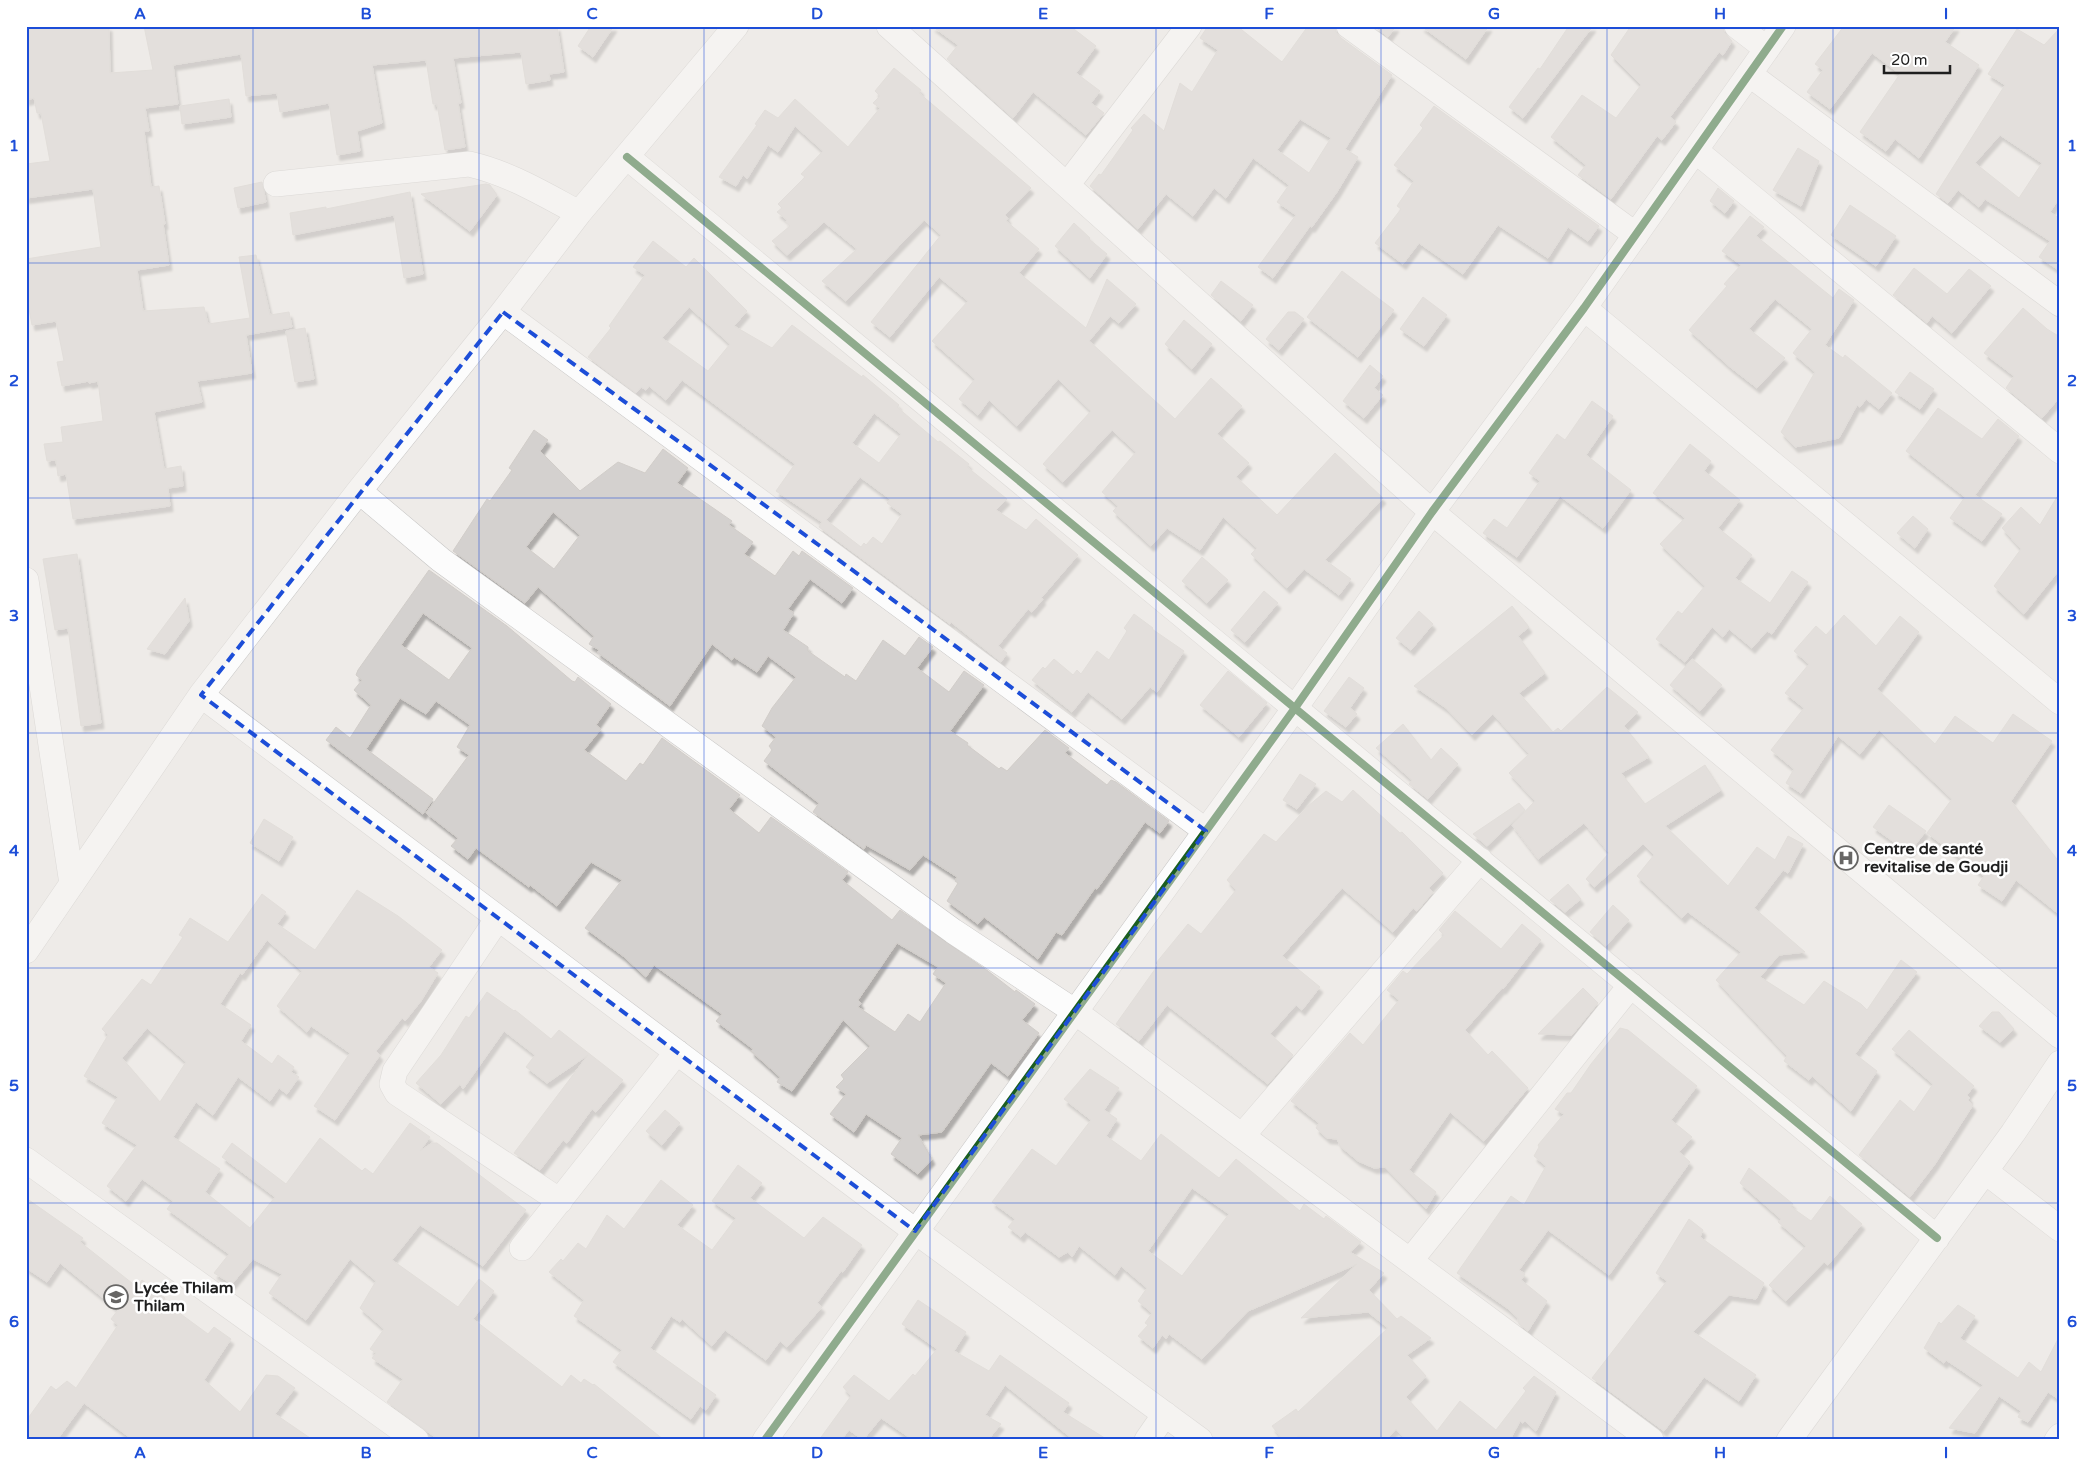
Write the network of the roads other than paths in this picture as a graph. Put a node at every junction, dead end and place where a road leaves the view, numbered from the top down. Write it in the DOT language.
graph roads {
  1 [pos="736,26"];
  2 [pos="889,26"];
  3 [pos="1189,26"];
  4 [pos="1349,26"];
  5 [pos="1737,26"];
  6 [pos="1783,26"];
  7 [pos="1767,49"];
  8 [pos="1749,74"];
  9 [pos="1696,152"];
  10 [pos="627,157"];
  11 [pos="276,184"];
  12 [pos="1067,186"];
  13 [pos="579,213"];
  14 [pos="1636,235"];
  15 [pos="2060,304"];
  16 [pos="1584,308"];
  17 [pos="503,312"];
  18 [pos="2060,451"];
  19 [pos="358,491"];
  20 [pos="1432,512"];
  21 [pos="26,580"];
  22 [pos="201,695"];
  23 [pos="2060,702"];
  24 [pos="1295,708"];
  25 [pos="1206,831"];
  26 [pos="1480,860"];
  27 [pos="72,884"];
  28 [pos="498,918"];
  29 [pos="26,951"];
  30 [pos="1631,985"];
  31 [pos="1074,1011"];
  32 [pos="2060,1036"];
  33 [pos="677,1052"];
  34 [pos="2060,1063"];
  35 [pos="1242,1136"];
  36 [pos="26,1160"];
  37 [pos="1986,1172"];
  38 [pos="560,1201"];
  39 [pos="2060,1229"];
  40 [pos="915,1231"];
  41 [pos="1937,1238"];
  42 [pos="522,1248"];
  43 [pos="1410,1261"];
  44 [pos="1165,1414"];
  45 [pos="2060,1436"];
  46 [pos="416,1440"];
  47 [pos="765,1440"];
  48 [pos="1146,1440"];
  49 [pos="1200,1440"];
  50 [pos="1651,1440"];
  51 [pos="1789,1440"];
  52 [pos="2057,1440"];
  1 -- 10 [label="street"];
  2 -- 12 [label="street"];
  3 -- 12 [label="street"];
  4 -- 14 [label="street"];
  5 -- 7 [label="street"];
  6 -- 7 [label="street"];
  7 -- 8 [label="street"];
  8 -- 9 [label="street"];
  8 -- 15 [label="street"];
  9 -- 14 [label="street"];
  9 -- 18 [label="street"];
  10 -- 13 [label="street"];
  10 -- 24 [label="street"];
  11 -- 13 [label="street"];
  12 -- 20 [label="street"];
  13 -- 17 [label="street"];
  14 -- 16 [label="street"];
  16 -- 20 [label="street"];
  16 -- 23 [label="street"];
  17 -- 19 [label="street"];
  17 -- 25 [label="street"];
  19 -- 22 [label="street"];
  19 -- 31 [label="street"];
  20 -- 24 [label="street"];
  20 -- 32 [label="street"];
  21 -- 27 [label="street"];
  22 -- 27 [label="street"];
  22 -- 28 [label="street"];
  24 -- 25 [label="street"];
  24 -- 26 [label="street"];
  25 -- 31 [label="street"];
  26 -- 30 [label="street"];
  26 -- 35 [label="street"];
  27 -- 29 [label="street"];
  28 -- 33 [label="street"];
  28 -- 38 [label="street"];
  30 -- 41 [label="street"];
  30 -- 43 [label="street"];
  31 -- 35 [label="street"];
  31 -- 40 [label="street"];
  33 -- 38 [label="street"];
  33 -- 40 [label="street"];
  34 -- 37 [label="street"];
  35 -- 43 [label="street"];
  36 -- 46 [label="street"];
  37 -- 39 [label="street"];
  37 -- 41 [label="street"];
  38 -- 42 [label="street"];
  40 -- 44 [label="street"];
  40 -- 47 [label="street"];
  41 -- 51 [label="street"];
  43 -- 50 [label="street"];
  44 -- 48 [label="street"];
  44 -- 49 [label="street"];
  45 -- 52 [label="street"];
}
